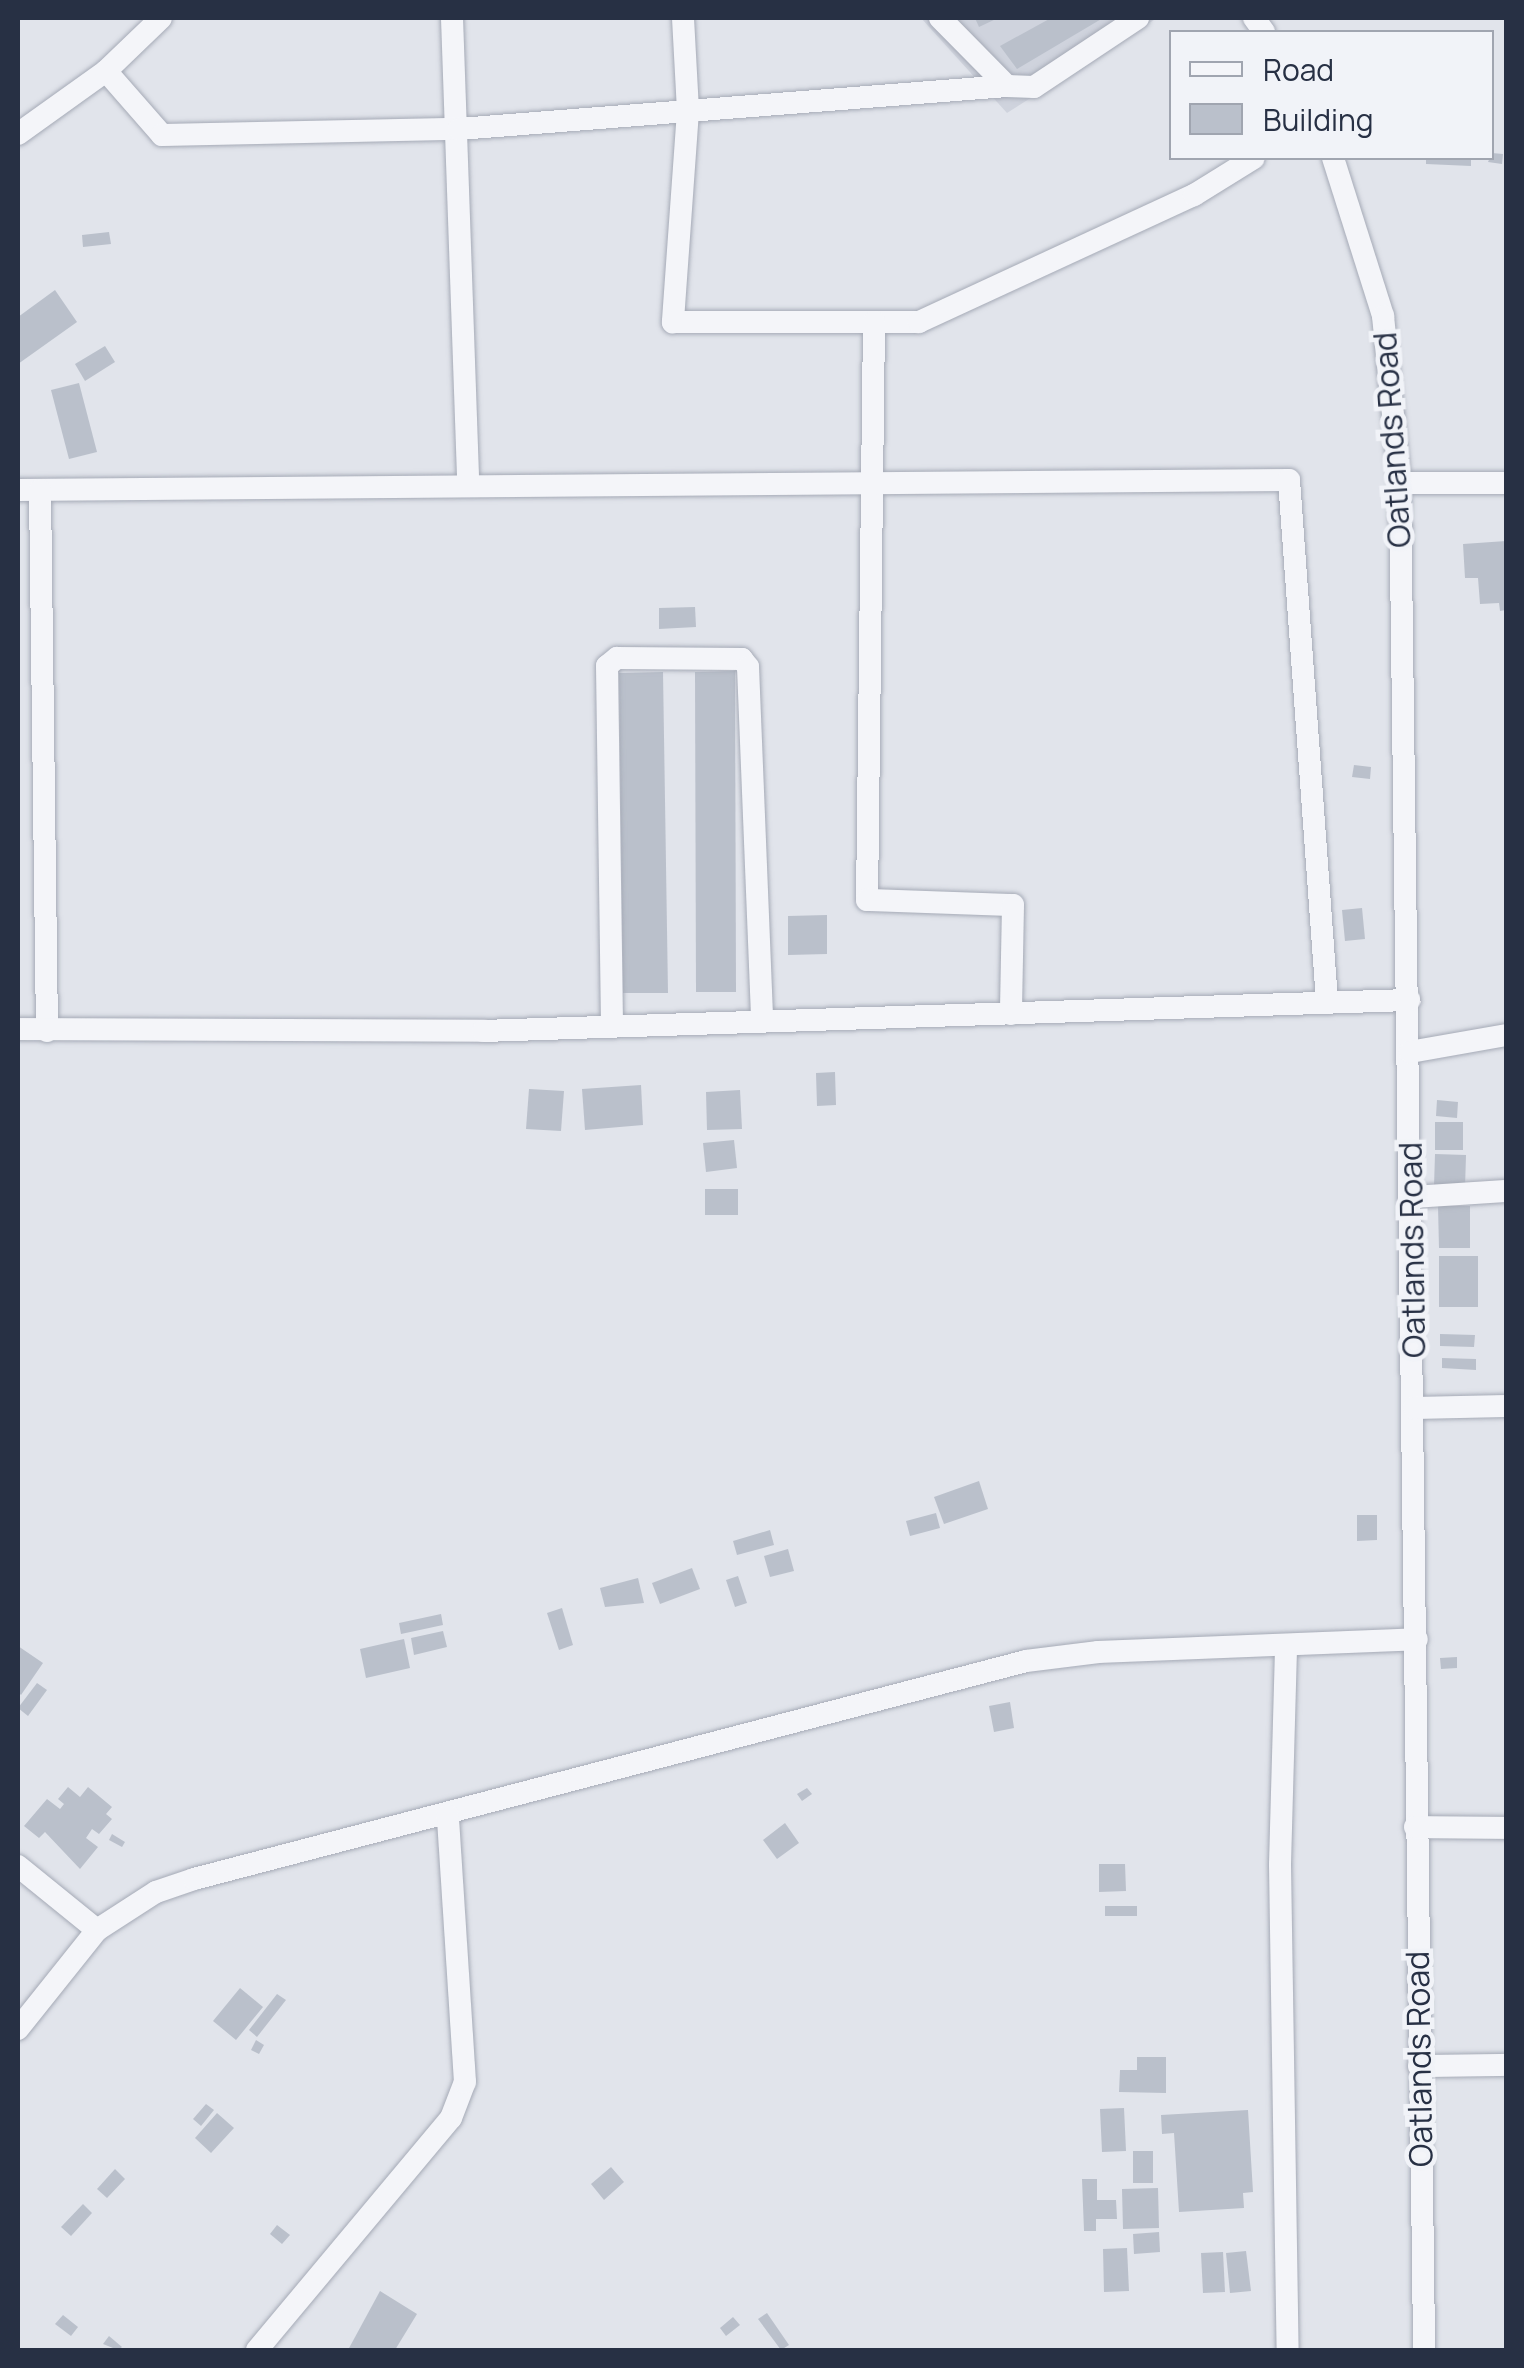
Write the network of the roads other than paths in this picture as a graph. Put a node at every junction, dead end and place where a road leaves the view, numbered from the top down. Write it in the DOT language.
graph roads {
  1 [pos="160,18"];
  2 [pos="452,18"];
  3 [pos="682,18"];
  4 [pos="940,18"];
  5 [pos="1138,18"];
  6 [pos="106,71"];
  7 [pos="1006,86"];
  8 [pos="688,111"];
  9 [pos="459,129"];
  10 [pos="18,134"];
  11 [pos="1251,160"];
  12 [pos="1334,160"];
  13 [pos="874,322"];
  14 [pos="877,479"];
  15 [pos="1400,482"];
  16 [pos="1506,484"];
  17 [pos="468,486"];
  18 [pos="29,490"];
  19 [pos="1409,1000"];
  20 [pos="1327,1001"];
  21 [pos="1011,1014"];
  22 [pos="762,1018"];
  23 [pos="612,1024"];
  24 [pos="18,1030"];
  25 [pos="47,1031"];
  26 [pos="1506,1034"];
  27 [pos="1410,1052"];
  28 [pos="1506,1192"];
  29 [pos="1412,1197"];
  30 [pos="1506,1406"];
  31 [pos="1414,1408"];
  32 [pos="1417,1639"];
  33 [pos="1286,1648"];
  34 [pos="448,1816"];
  35 [pos="1415,1827"];
  36 [pos="1506,1828"];
  37 [pos="18,1866"];
  38 [pos="97,1930"];
  39 [pos="18,2030"];
  40 [pos="1419,2066"];
  41 [pos="1506,2066"];
  42 [pos="256,2350"];
  43 [pos="1288,2350"];
  44 [pos="1424,2350"];
  1 -- 6 [label="street"];
  2 -- 9 [label="street"];
  3 -- 8 [label="street"];
  4 -- 7 [label="street"];
  5 -- 7 [label="street"];
  6 -- 9 [label="street"];
  6 -- 10 [label="street"];
  7 -- 8 [label="street"];
  8 -- 9 [label="street"];
  8 -- 13 [label="street"];
  9 -- 17 [label="street"];
  11 -- 13 [label="street"];
  12 -- 15 [label="street, Oatlands Road"];
  13 -- 14 [label="street"];
  14 -- 17 [label="street"];
  14 -- 20 [label="street"];
  14 -- 21 [label="street"];
  15 -- 16 [label="street"];
  15 -- 19 [label="street, Oatlands Road"];
  17 -- 18 [label="street"];
  18 -- 25 [label="street"];
  19 -- 20 [label="street"];
  19 -- 27 [label="street, Oatlands Road"];
  20 -- 21 [label="street"];
  21 -- 22 [label="street"];
  22 -- 23 [label="street"];
  22 -- 23 [label="street"];
  23 -- 25 [label="street"];
  24 -- 25 [label="street"];
  26 -- 27 [label="street"];
  27 -- 29 [label="street, Oatlands Road"];
  28 -- 29 [label="street"];
  29 -- 31 [label="street, Oatlands Road"];
  30 -- 31 [label="street"];
  31 -- 32 [label="street, Oatlands Road"];
  32 -- 33 [label="street"];
  32 -- 35 [label="street, Oatlands Road"];
  33 -- 34 [label="street"];
  33 -- 43 [label="street"];
  34 -- 38 [label="street"];
  34 -- 42 [label="street"];
  35 -- 36 [label="street"];
  35 -- 40 [label="street, Oatlands Road"];
  37 -- 38 [label="street"];
  38 -- 39 [label="street"];
  40 -- 41 [label="street"];
  40 -- 44 [label="street, Oatlands Road"];
}
